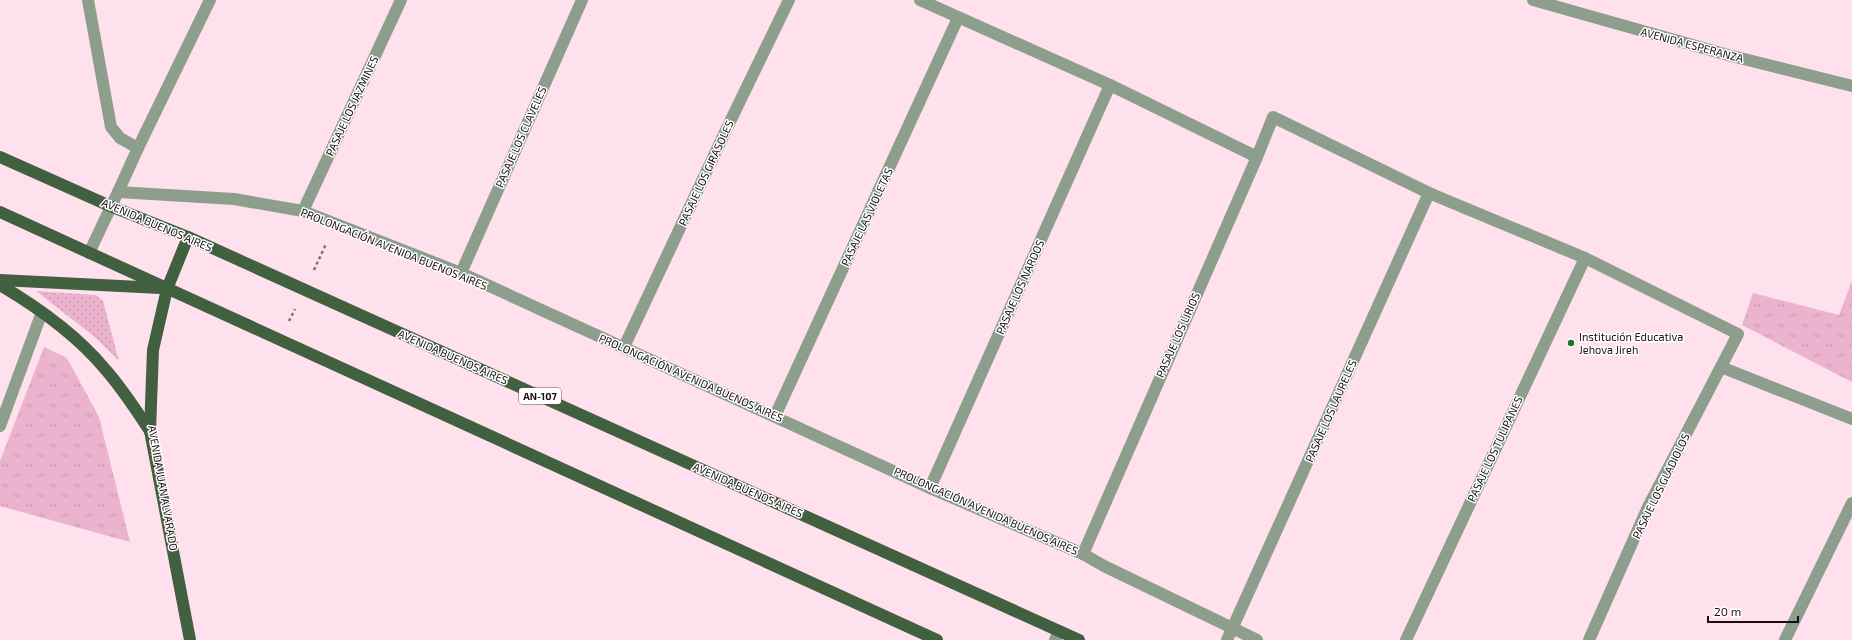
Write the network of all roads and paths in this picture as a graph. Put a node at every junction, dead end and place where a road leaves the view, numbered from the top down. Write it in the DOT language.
graph roads {
  1 [pos="88,0"];
  2 [pos="210,0"];
  3 [pos="401,0"];
  4 [pos="582,0"];
  5 [pos="789,0"];
  6 [pos="920,0"];
  7 [pos="1533,0"];
  8 [pos="958,18"];
  9 [pos="1110,85"];
  10 [pos="1852,86"];
  11 [pos="138,148"];
  12 [pos="0,157"];
  13 [pos="1257,157"];
  14 [pos="118,192"];
  15 [pos="1429,193"];
  16 [pos="110,206"];
  17 [pos="303,211"];
  18 [pos="0,212"];
  19 [pos="188,237"];
  20 [pos="89,254"];
  21 [pos="1585,258"];
  22 [pos="461,273"];
  23 [pos="0,280"];
  24 [pos="0,285"];
  25 [pos="167,289"];
  26 [pos="42,312"];
  27 [pos="624,348"];
  28 [pos="1721,367"];
  29 [pos="775,416"];
  30 [pos="1852,419"];
  31 [pos="0,426"];
  32 [pos="150,430"];
  33 [pos="930,488"];
  34 [pos="1852,503"];
  35 [pos="1083,554"];
  36 [pos="1233,629"];
  37 [pos="1057,635"];
  38 [pos="190,640"];
  39 [pos="937,640"];
  40 [pos="1079,640"];
  41 [pos="1227,640"];
  42 [pos="1257,640"];
  43 [pos="1406,640"];
  44 [pos="1589,640"];
  45 [pos="1785,640"];
  1 -- 11 [label="street"];
  2 -- 11 [label="street"];
  3 -- 17 [label="street, PASAJE LOS JAZMINES"];
  4 -- 22 [label="street, PASAJE LOS CLAVELES"];
  5 -- 27 [label="street, PASAJE LOS GIRASOLES"];
  6 -- 8 [label="street"];
  7 -- 10 [label="street, AVENIDA ESPERANZA"];
  8 -- 9 [label="street"];
  8 -- 29 [label="street, PASAJE LAS VIOLETAS"];
  9 -- 13 [label="street"];
  9 -- 33 [label="street, PASAJE LOS NARDOS"];
  11 -- 14 [label="street"];
  12 -- 16 [label="main road, AVENIDA BUENOS AIRES / AN-107"];
  13 -- 15 [label="street, PASAJE LOS LIRIOS"];
  13 -- 35 [label="street, PASAJE LOS LIRIOS"];
  14 -- 16 [label="street"];
  14 -- 17 [label="street, PROLONGACIÓN AVENIDA BUENOS AIRES"];
  15 -- 21 [label="street"];
  15 -- 36 [label="street, PASAJE LOS LAURELES"];
  16 -- 19 [label="main road, AVENIDA BUENOS AIRES / AN-107"];
  16 -- 20 [label="street"];
  17 -- 22 [label="street, PROLONGACIÓN AVENIDA BUENOS AIRES"];
  18 -- 20 [label="main road"];
  19 -- 25 [label="main road, AVENIDA JUAN ALVARADO"];
  19 -- 37 [label="main road, AVENIDA BUENOS AIRES / AN-107"];
  20 -- 25 [label="main road"];
  21 -- 28 [label="street, PASAJE LOS GLADIOLOS"];
  21 -- 43 [label="street, PASAJE LOS TULIPANES"];
  22 -- 27 [label="street, PROLONGACIÓN AVENIDA BUENOS AIRES"];
  23 -- 25 [label="main road"];
  24 -- 26 [label="main road"];
  25 -- 32 [label="main road, AVENIDA JUAN ALVARADO"];
  25 -- 39 [label="main road"];
  26 -- 31 [label="street"];
  26 -- 32 [label="main road"];
  27 -- 29 [label="street, PROLONGACIÓN AVENIDA BUENOS AIRES"];
  28 -- 30 [label="street"];
  28 -- 44 [label="street, PASAJE LOS GLADIOLOS"];
  29 -- 33 [label="street, PROLONGACIÓN AVENIDA BUENOS AIRES"];
  32 -- 38 [label="main road, AVENIDA JUAN ALVARADO"];
  33 -- 35 [label="street, PROLONGACIÓN AVENIDA BUENOS AIRES"];
  34 -- 45 [label="street"];
  35 -- 36 [label="street, PROLONGACIÓN AVENIDA BUENOS AIRES"];
  36 -- 41 [label="street, PASAJE LOS LAURELES"];
  36 -- 42 [label="street, PROLONGACIÓN AVENIDA BUENOS AIRES"];
  37 -- 40 [label="main road, AVENIDA BUENOS AIRES / AN-107"];
}
